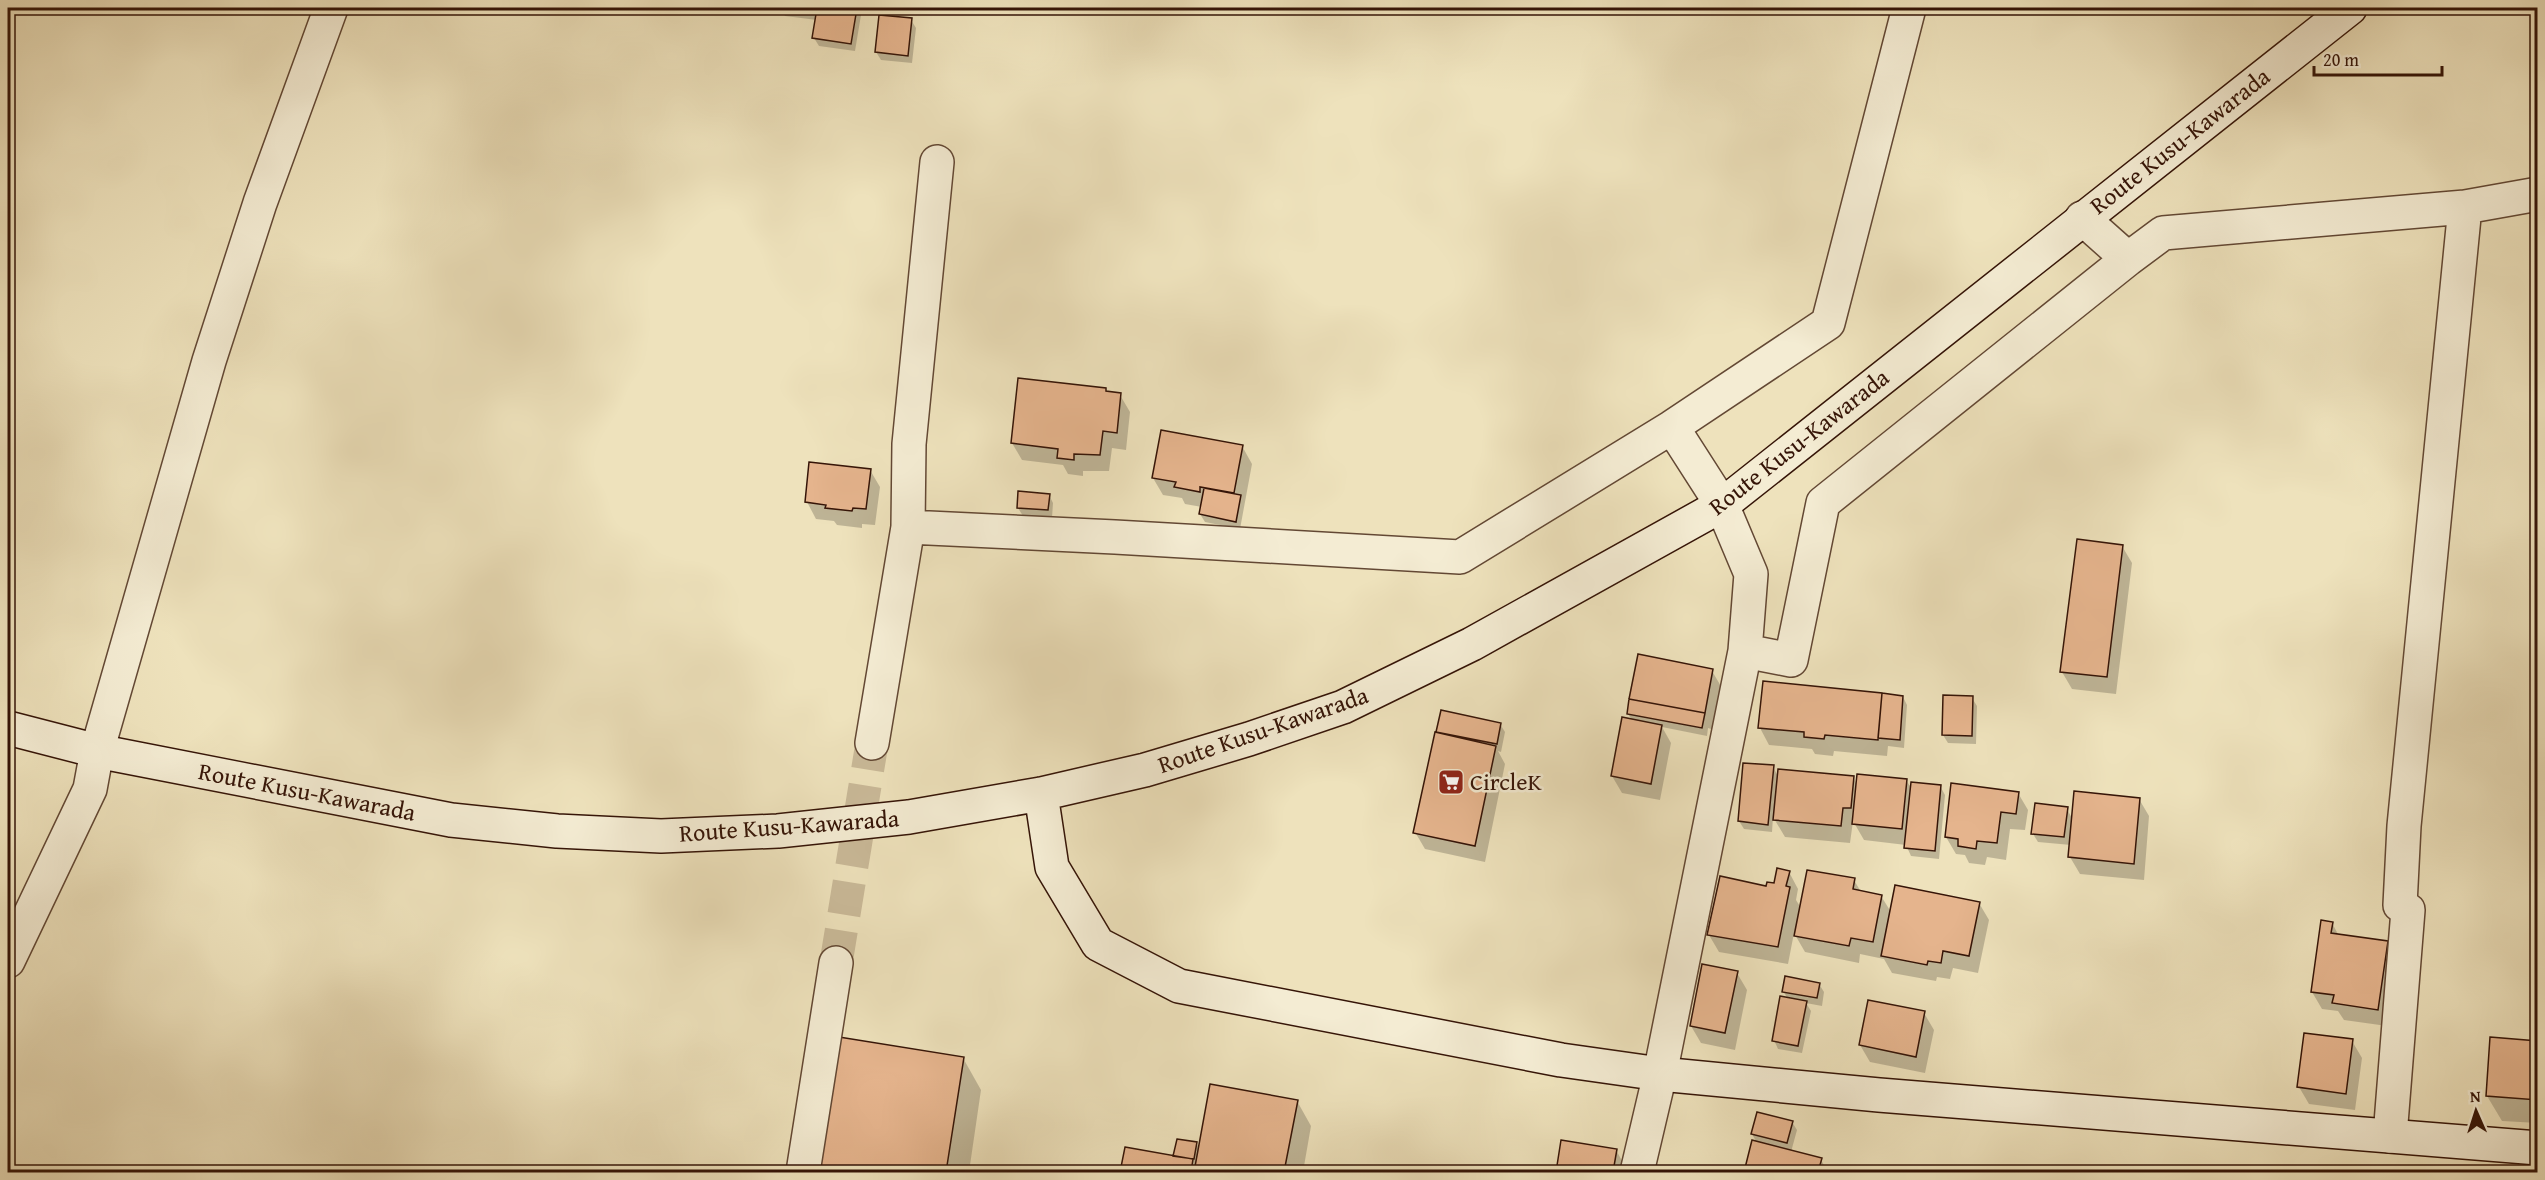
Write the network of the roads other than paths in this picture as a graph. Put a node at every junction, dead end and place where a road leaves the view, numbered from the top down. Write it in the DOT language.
graph roads {
  1 [pos="331,8"];
  2 [pos="1909,8"];
  3 [pos="2350,8"];
  4 [pos="937,162"];
  5 [pos="2538,194"];
  6 [pos="2464,207"];
  7 [pos="2082,218"];
  8 [pos="2128,259"];
  9 [pos="1672,427"];
  10 [pos="1722,505"];
  11 [pos="908,527"];
  12 [pos="1745,651"];
  13 [pos="23,731"];
  14 [pos="872,743"];
  15 [pos="97,751"];
  16 [pos="1041,794"];
  17 [pos="8,961"];
  18 [pos="836,963"];
  19 [pos="1660,1074"];
  20 [pos="2390,1136"];
  21 [pos="2538,1148"];
  22 [pos="803,1173"];
  23 [pos="1637,1173"];
  1 -- 15 [label="street"];
  2 -- 9 [label="street"];
  3 -- 7 [label="street, Route Kusu-Kawarada"];
  4 -- 11 [label="street"];
  5 -- 6 [label="street"];
  6 -- 8 [label="street"];
  6 -- 20 [label="street"];
  7 -- 8 [label="street"];
  7 -- 10 [label="street, Route Kusu-Kawarada"];
  8 -- 12 [label="street"];
  9 -- 10 [label="street"];
  9 -- 11 [label="street"];
  10 -- 12 [label="street"];
  10 -- 16 [label="street, Route Kusu-Kawarada"];
  11 -- 14 [label="street"];
  12 -- 19 [label="street"];
  13 -- 15 [label="street, Route Kusu-Kawarada"];
  15 -- 16 [label="street, Route Kusu-Kawarada"];
  15 -- 17 [label="street"];
  16 -- 19 [label="street"];
  18 -- 22 [label="street"];
  19 -- 20 [label="street"];
  19 -- 23 [label="street"];
  20 -- 21 [label="street"];
}
